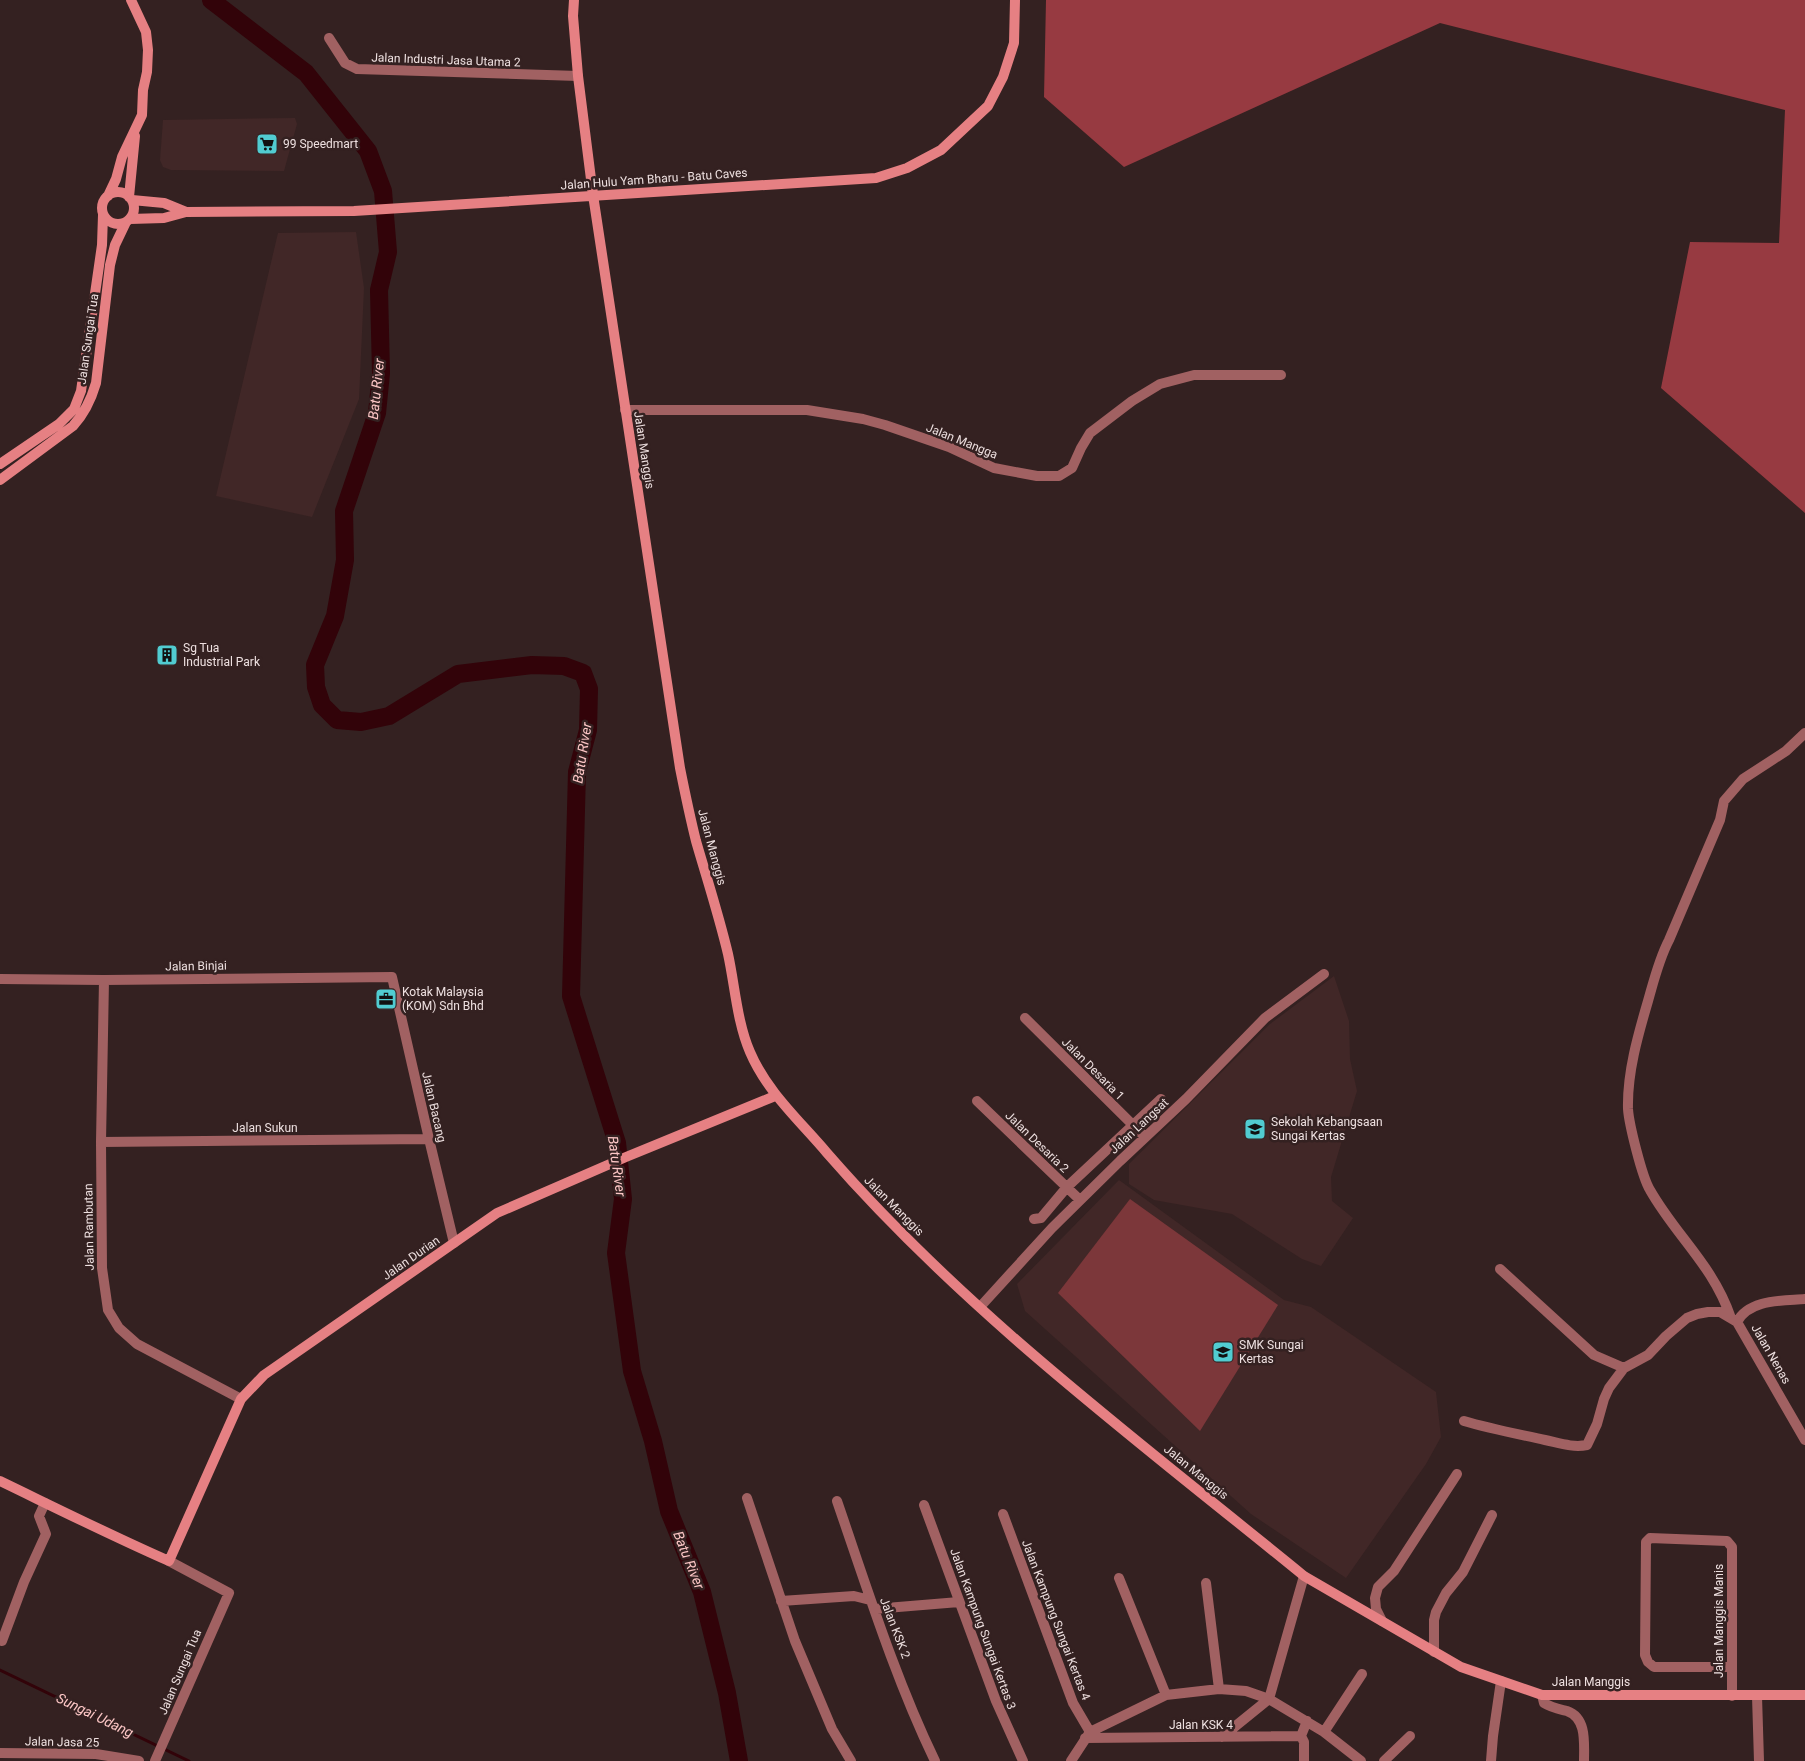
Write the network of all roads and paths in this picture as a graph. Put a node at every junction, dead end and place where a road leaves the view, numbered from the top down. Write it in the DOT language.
graph roads {
  1 [pos="131,0"];
  2 [pos="574,0"];
  3 [pos="1016,0"];
  4 [pos="328,38"];
  5 [pos="578,76"];
  6 [pos="136,130"];
  7 [pos="593,195"];
  8 [pos="108,196"];
  9 [pos="130,198"];
  10 [pos="186,212"];
  11 [pos="103,215"];
  12 [pos="128,221"];
  13 [pos="1281,375"];
  14 [pos="625,410"];
  15 [pos="0,464"];
  16 [pos="0,480"];
  17 [pos="1805,733"];
  18 [pos="1324,974"];
  19 [pos="392,977"];
  20 [pos="0,979"];
  21 [pos="104,980"];
  22 [pos="1025,1018"];
  23 [pos="775,1096"];
  24 [pos="1161,1099"];
  25 [pos="977,1101"];
  26 [pos="1132,1125"];
  27 [pos="1145,1137"];
  28 [pos="428,1139"];
  29 [pos="101,1142"];
  30 [pos="1067,1187"];
  31 [pos="1080,1200"];
  32 [pos="1034,1219"];
  33 [pos="454,1243"];
  34 [pos="1500,1269"];
  35 [pos="1805,1299"];
  36 [pos="980,1306"];
  37 [pos="1734,1320"];
  38 [pos="1624,1368"];
  39 [pos="241,1399"];
  40 [pos="1464,1421"];
  41 [pos="1805,1440"];
  42 [pos="1457,1474"];
  43 [pos="0,1481"];
  44 [pos="747,1498"];
  45 [pos="837,1501"];
  46 [pos="45,1503"];
  47 [pos="924,1505"];
  48 [pos="1003,1514"];
  49 [pos="1492,1515"];
  50 [pos="169,1561"];
  51 [pos="1304,1576"];
  52 [pos="1119,1578"];
  53 [pos="1206,1583"];
  54 [pos="781,1601"];
  55 [pos="959,1602"];
  56 [pos="872,1604"];
  57 [pos="1382,1621"];
  58 [pos="2,1641"];
  59 [pos="1434,1652"];
  60 [pos="1732,1668"];
  61 [pos="1362,1674"];
  62 [pos="1501,1681"];
  63 [pos="1219,1689"];
  64 [pos="1542,1695"];
  65 [pos="1166,1696"];
  66 [pos="1732,1696"];
  67 [pos="1757,1696"];
  68 [pos="1805,1696"];
  69 [pos="1269,1699"];
  70 [pos="1307,1721"];
  71 [pos="1324,1732"];
  72 [pos="1088,1735"];
  73 [pos="1300,1736"];
  74 [pos="1410,1736"];
  75 [pos="1222,1738"];
  76 [pos="0,1753"];
  77 [pos="93,1757"];
  78 [pos="156,1758"];
  79 [pos="124,1759"];
  80 [pos="139,1761"];
  81 [pos="851,1761"];
  82 [pos="935,1761"];
  83 [pos="1023,1761"];
  84 [pos="1070,1761"];
  85 [pos="1304,1761"];
  86 [pos="1361,1761"];
  87 [pos="1384,1761"];
  88 [pos="1491,1761"];
  89 [pos="1584,1761"];
  90 [pos="1759,1761"];
  1 -- 6 [label="street"];
  2 -- 5 [label="street, Jalan Manggis"];
  3 -- 7 [label="street, Jalan Hulu Yam Bharu - Batu Caves"];
  4 -- 5 [label="street, Jalan Industri Jasa Utama 2"];
  5 -- 7 [label="street, Jalan Manggis"];
  6 -- 8 [label="street"];
  6 -- 9 [label="street"];
  7 -- 10 [label="street, Jalan Hulu Yam Bharu - Batu Caves"];
  7 -- 14 [label="street, Jalan Manggis"];
  8 -- 9 [label="street"];
  8 -- 11 [label="street"];
  9 -- 10 [label="street, Jalan Hulu Yam Bharu - Batu Caves"];
  9 -- 12 [label="street"];
  10 -- 12 [label="street, Jalan Hulu Yam Bharu - Batu Caves"];
  11 -- 12 [label="street"];
  11 -- 15 [label="street, Jalan Sungai Tua"];
  12 -- 16 [label="street, Jalan Sungai Tua"];
  13 -- 14 [label="street, Jalan Mangga"];
  14 -- 23 [label="street, Jalan Manggis"];
  17 -- 37 [label="street, Jalan Nenas"];
  18 -- 27 [label="street, Jalan Langsat"];
  19 -- 21 [label="street, Jalan Binjai"];
  19 -- 28 [label="street, Jalan Bacang"];
  20 -- 21 [label="street, Jalan Binjai"];
  21 -- 29 [label="street, Jalan Rambutan"];
  22 -- 26 [label="street, Jalan Desaria 1"];
  23 -- 33 [label="street, Jalan Durian"];
  23 -- 36 [label="street, Jalan Manggis"];
  24 -- 26 [label="street"];
  25 -- 30 [label="street, Jalan Desaria 2"];
  26 -- 27 [label="street, Jalan Desaria 1"];
  26 -- 30 [label="street"];
  27 -- 31 [label="street, Jalan Langsat"];
  28 -- 29 [label="street, Jalan Sukun"];
  28 -- 33 [label="street, Jalan Bacang"];
  29 -- 39 [label="street, Jalan Rambutan"];
  30 -- 31 [label="street, Jalan Desaria 2"];
  30 -- 32 [label="street"];
  31 -- 36 [label="street, Jalan Langsat"];
  33 -- 39 [label="street, Jalan Durian"];
  34 -- 38 [label="street"];
  35 -- 37 [label="street"];
  36 -- 51 [label="street, Jalan Manggis"];
  37 -- 38 [label="street"];
  37 -- 41 [label="street, Jalan Nenas"];
  38 -- 40 [label="street"];
  39 -- 50 [label="street, Jalan Durian"];
  42 -- 57 [label="street"];
  43 -- 46 [label="street"];
  44 -- 54 [label="street"];
  45 -- 56 [label="street, Jalan KSK 2"];
  46 -- 50 [label="street"];
  46 -- 58 [label="street"];
  47 -- 55 [label="street, Jalan Kampung Sungai Kertas 3"];
  48 -- 72 [label="street, Jalan Kampung Sungai Kertas 4"];
  49 -- 59 [label="street"];
  50 -- 78 [label="street, Jalan Sungai Tua"];
  51 -- 57 [label="street, Jalan Manggis"];
  51 -- 69 [label="street"];
  52 -- 65 [label="street"];
  53 -- 63 [label="street"];
  54 -- 56 [label="street"];
  54 -- 81 [label="street"];
  55 -- 56 [label="street"];
  55 -- 83 [label="street, Jalan Kampung Sungai Kertas 3"];
  56 -- 82 [label="street, Jalan KSK 2"];
  57 -- 59 [label="street, Jalan Manggis"];
  59 -- 62 [label="street, Jalan Manggis"];
  60 -- 60 [label="street, Jalan Manggis Manis"];
  60 -- 66 [label="street, Jalan Manggis Manis"];
  61 -- 71 [label="street"];
  62 -- 64 [label="street, Jalan Manggis"];
  62 -- 88 [label="street"];
  63 -- 65 [label="street"];
  63 -- 69 [label="street"];
  64 -- 66 [label="street, Jalan Manggis"];
  64 -- 89 [label="street"];
  65 -- 72 [label="street"];
  66 -- 67 [label="street, Jalan Manggis"];
  67 -- 68 [label="street, Jalan Manggis"];
  67 -- 90 [label="street"];
  69 -- 70 [label="street"];
  69 -- 75 [label="street"];
  70 -- 71 [label="street"];
  70 -- 73 [label="street"];
  71 -- 86 [label="street"];
  72 -- 75 [label="street, Jalan KSK 4"];
  72 -- 84 [label="street"];
  73 -- 75 [label="street, Jalan KSK 4"];
  73 -- 85 [label="street"];
  74 -- 87 [label="street"];
  76 -- 77 [label="street, Jalan Jasa 25"];
  77 -- 79 [label="street, Jalan Jasa 25"];
  79 -- 80 [label="street, Jalan Jasa 25"];
}
